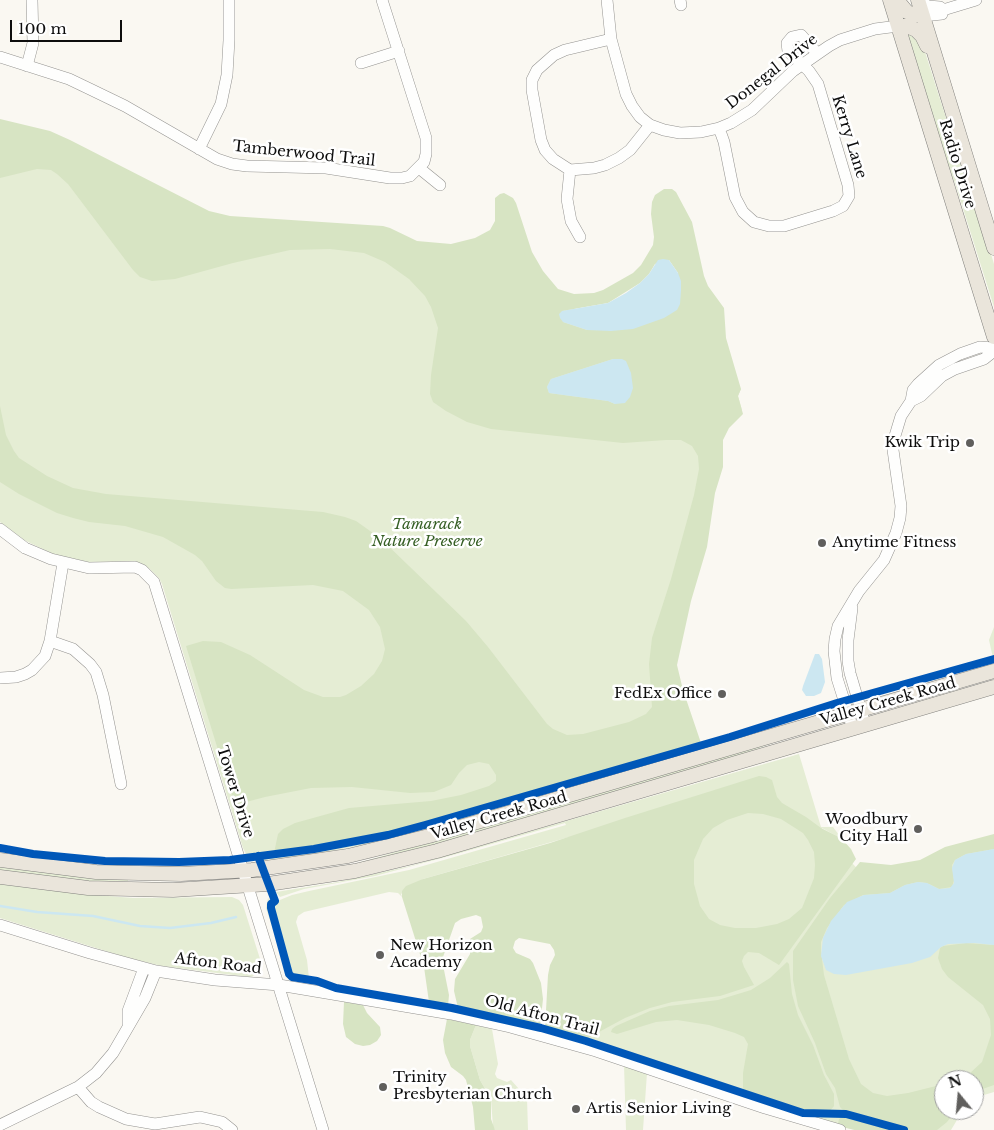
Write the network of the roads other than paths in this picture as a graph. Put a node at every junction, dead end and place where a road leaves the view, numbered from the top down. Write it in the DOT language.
graph roads {
  1 [pos="32,0"];
  2 [pos="228,0"];
  3 [pos="382,0"];
  4 [pos="607,0"];
  5 [pos="890,0"];
  6 [pos="897,0"];
  7 [pos="918,0"];
  8 [pos="976,0"];
  9 [pos="943,10"];
  10 [pos="923,16"];
  11 [pos="898,26"];
  12 [pos="612,39"];
  13 [pos="399,51"];
  14 [pos="817,53"];
  15 [pos="0,57"];
  16 [pos="361,63"];
  17 [pos="802,64"];
  18 [pos="27,66"];
  19 [pos="942,77"];
  20 [pos="650,124"];
  21 [pos="719,128"];
  22 [pos="200,149"];
  23 [pos="419,168"];
  24 [pos="570,170"];
  25 [pos="440,185"];
  26 [pos="580,237"];
  27 [pos="994,248"];
  28 [pos="994,337"];
  29 [pos="994,349"];
  30 [pos="0,529"];
  31 [pos="63,563"];
  32 [pos="50,641"];
  33 [pos="994,671"];
  34 [pos="0,678"];
  35 [pos="994,687"];
  36 [pos="855,712"];
  37 [pos="859,727"];
  38 [pos="121,784"];
  39 [pos="0,860"];
  40 [pos="243,871"];
  41 [pos="0,877"];
  42 [pos="248,886"];
  43 [pos="0,925"];
  44 [pos="144,968"];
  45 [pos="156,971"];
  46 [pos="279,985"];
  47 [pos="128,1024"];
  48 [pos="78,1087"];
  49 [pos="0,1125"];
  50 [pos="232,1130"];
  51 [pos="323,1130"];
  52 [pos="840,1130"];
  1 -- 18 [label="street"];
  2 -- 22 [label="street"];
  3 -- 13 [label="street"];
  4 -- 12 [label="street, Donegal Drive"];
  5 -- 11 [label="main road, Radio Drive"];
  6 -- 10 [label="main road"];
  7 -- 9 [label="street"];
  7 -- 10 [label="main road, Radio Drive"];
  8 -- 9 [label="street"];
  9 -- 10 [label="street"];
  10 -- 19 [label="main road, Radio Drive"];
  11 -- 14 [label="street, Donegal Drive"];
  11 -- 19 [label="main road"];
  11 -- 28 [label="main road, Radio Drive"];
  12 -- 20 [label="street, Donegal Drive"];
  12 -- 24 [label="street"];
  13 -- 16 [label="street"];
  13 -- 23 [label="street"];
  14 -- 17 [label="street, Donegal Drive"];
  14 -- 17 [label="street"];
  15 -- 18 [label="street, Tamberwood Trail"];
  17 -- 21 [label="street, Donegal Drive"];
  17 -- 21 [label="street, Kerry Lane"];
  18 -- 22 [label="street, Tamberwood Trail"];
  19 -- 27 [label="main road, Radio Drive"];
  20 -- 21 [label="street, Donegal Drive"];
  20 -- 24 [label="street"];
  22 -- 23 [label="street, Tamberwood Trail"];
  23 -- 25 [label="street"];
  24 -- 26 [label="street"];
  29 -- 36 [label="street"];
  30 -- 31 [label="street, Tower Drive"];
  31 -- 32 [label="street"];
  31 -- 40 [label="street, Tower Drive"];
  32 -- 34 [label="street"];
  32 -- 38 [label="street"];
  33 -- 36 [label="main road, Valley Creek Road"];
  35 -- 37 [label="main road, Valley Creek Road"];
  36 -- 37 [label="street"];
  36 -- 40 [label="main road, Valley Creek Road"];
  37 -- 42 [label="main road, Valley Creek Road"];
  39 -- 40 [label="main road, Valley Creek Road"];
  40 -- 42 [label="street, Tower Drive"];
  41 -- 42 [label="main road, Valley Creek Road"];
  42 -- 46 [label="street, Tower Drive"];
  43 -- 44 [label="street, Afton Road"];
  44 -- 45 [label="street, Afton Road"];
  44 -- 47 [label="street"];
  45 -- 46 [label="street, Afton Road"];
  45 -- 47 [label="street"];
  46 -- 51 [label="street, Tower Drive"];
  46 -- 52 [label="street, Afton Road"];
  47 -- 48 [label="street"];
  48 -- 49 [label="street"];
  48 -- 50 [label="street"];
}
